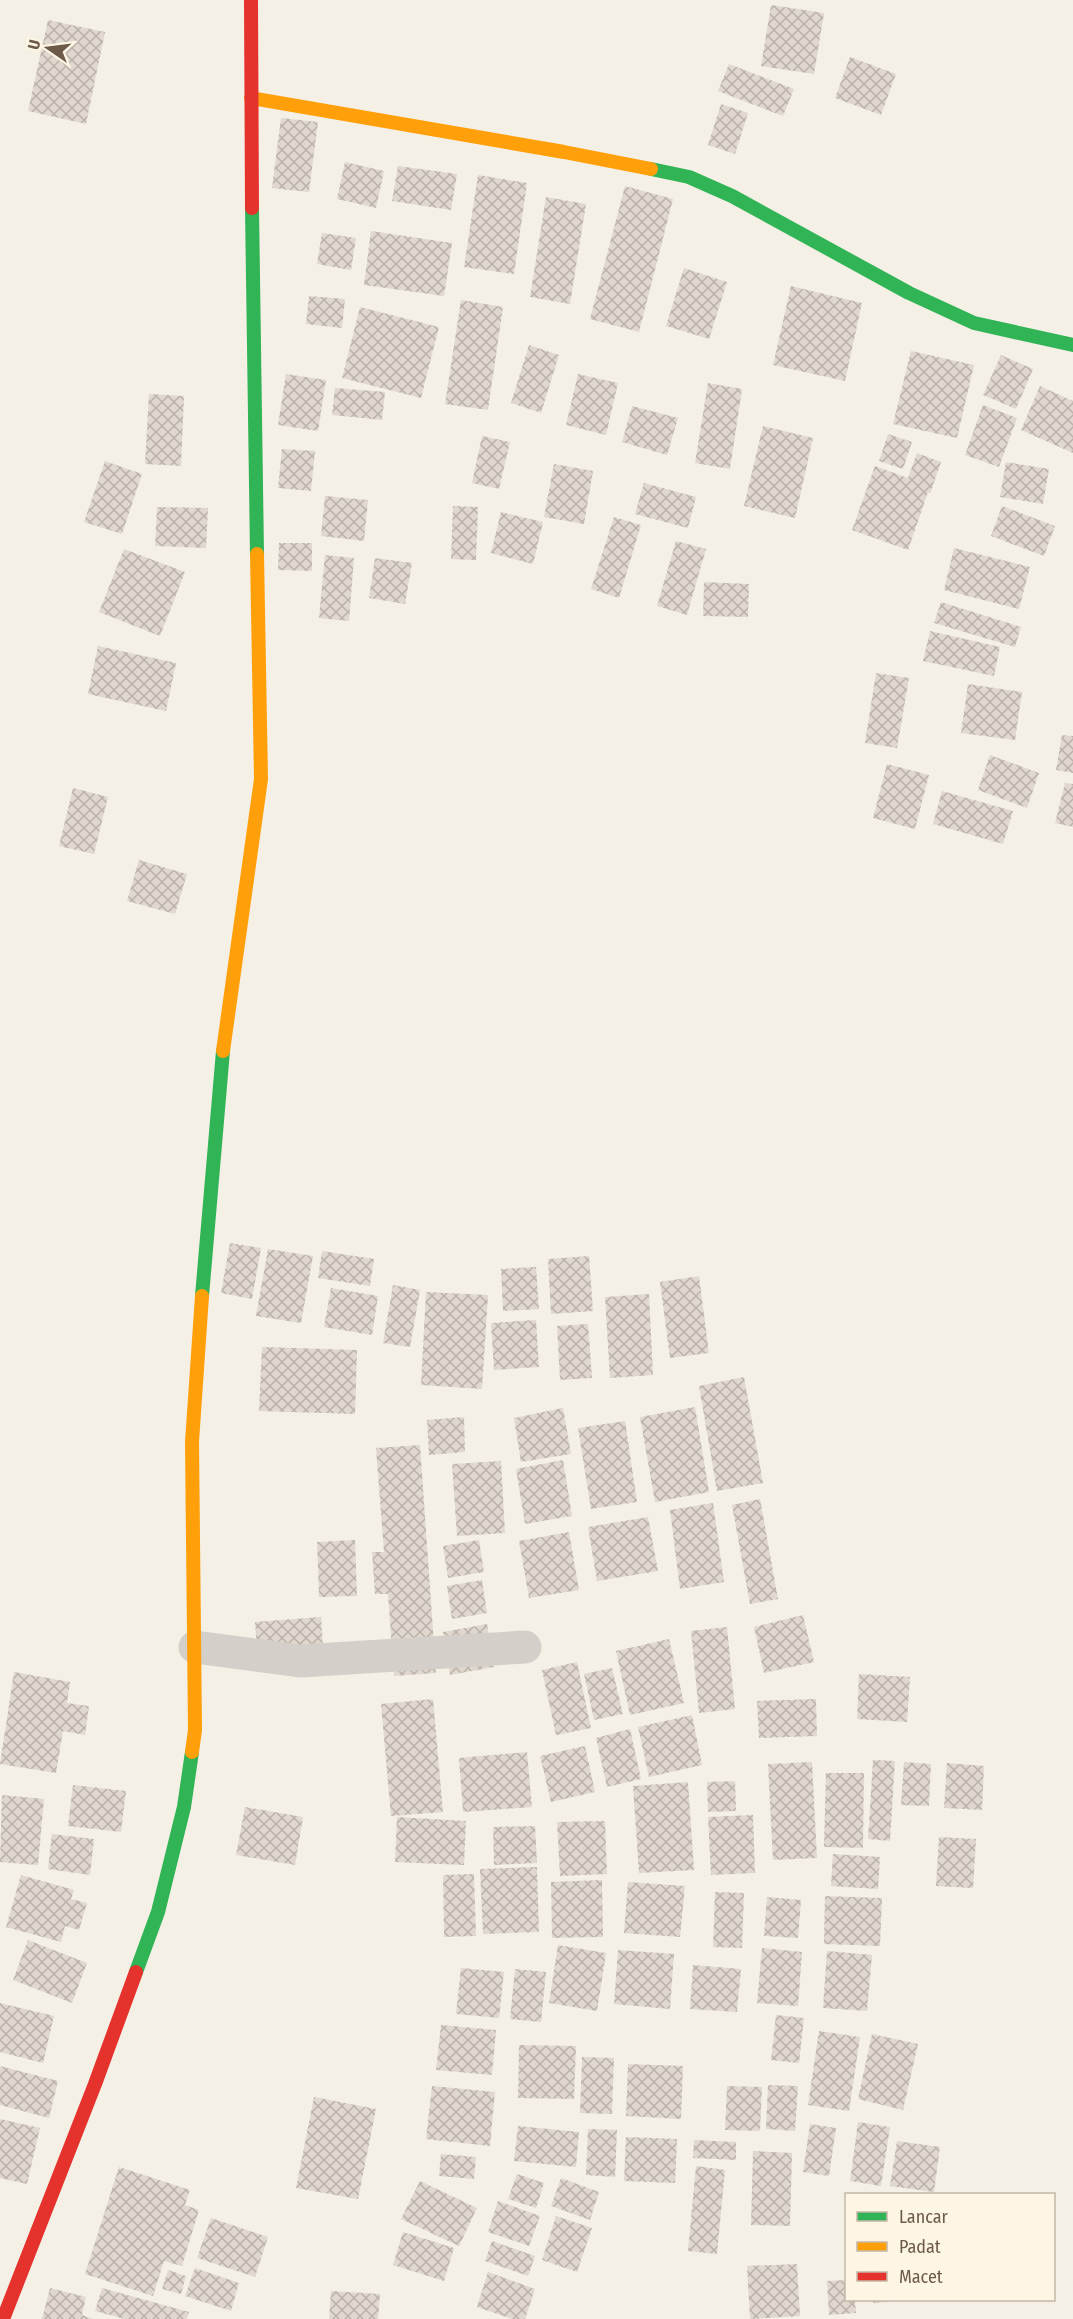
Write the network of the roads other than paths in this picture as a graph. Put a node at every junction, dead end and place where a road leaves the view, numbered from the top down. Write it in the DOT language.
graph roads {
  1 [pos="251,0"];
  2 [pos="251,99"];
  3 [pos="1073,345"];
  4 [pos="195,1647"];
  5 [pos="525,1647"];
  6 [pos="3,2319"];
  1 -- 2 [label="street"];
  2 -- 3 [label="street"];
  2 -- 4 [label="street"];
  4 -- 5 [label="street"];
  4 -- 6 [label="street"];
}
